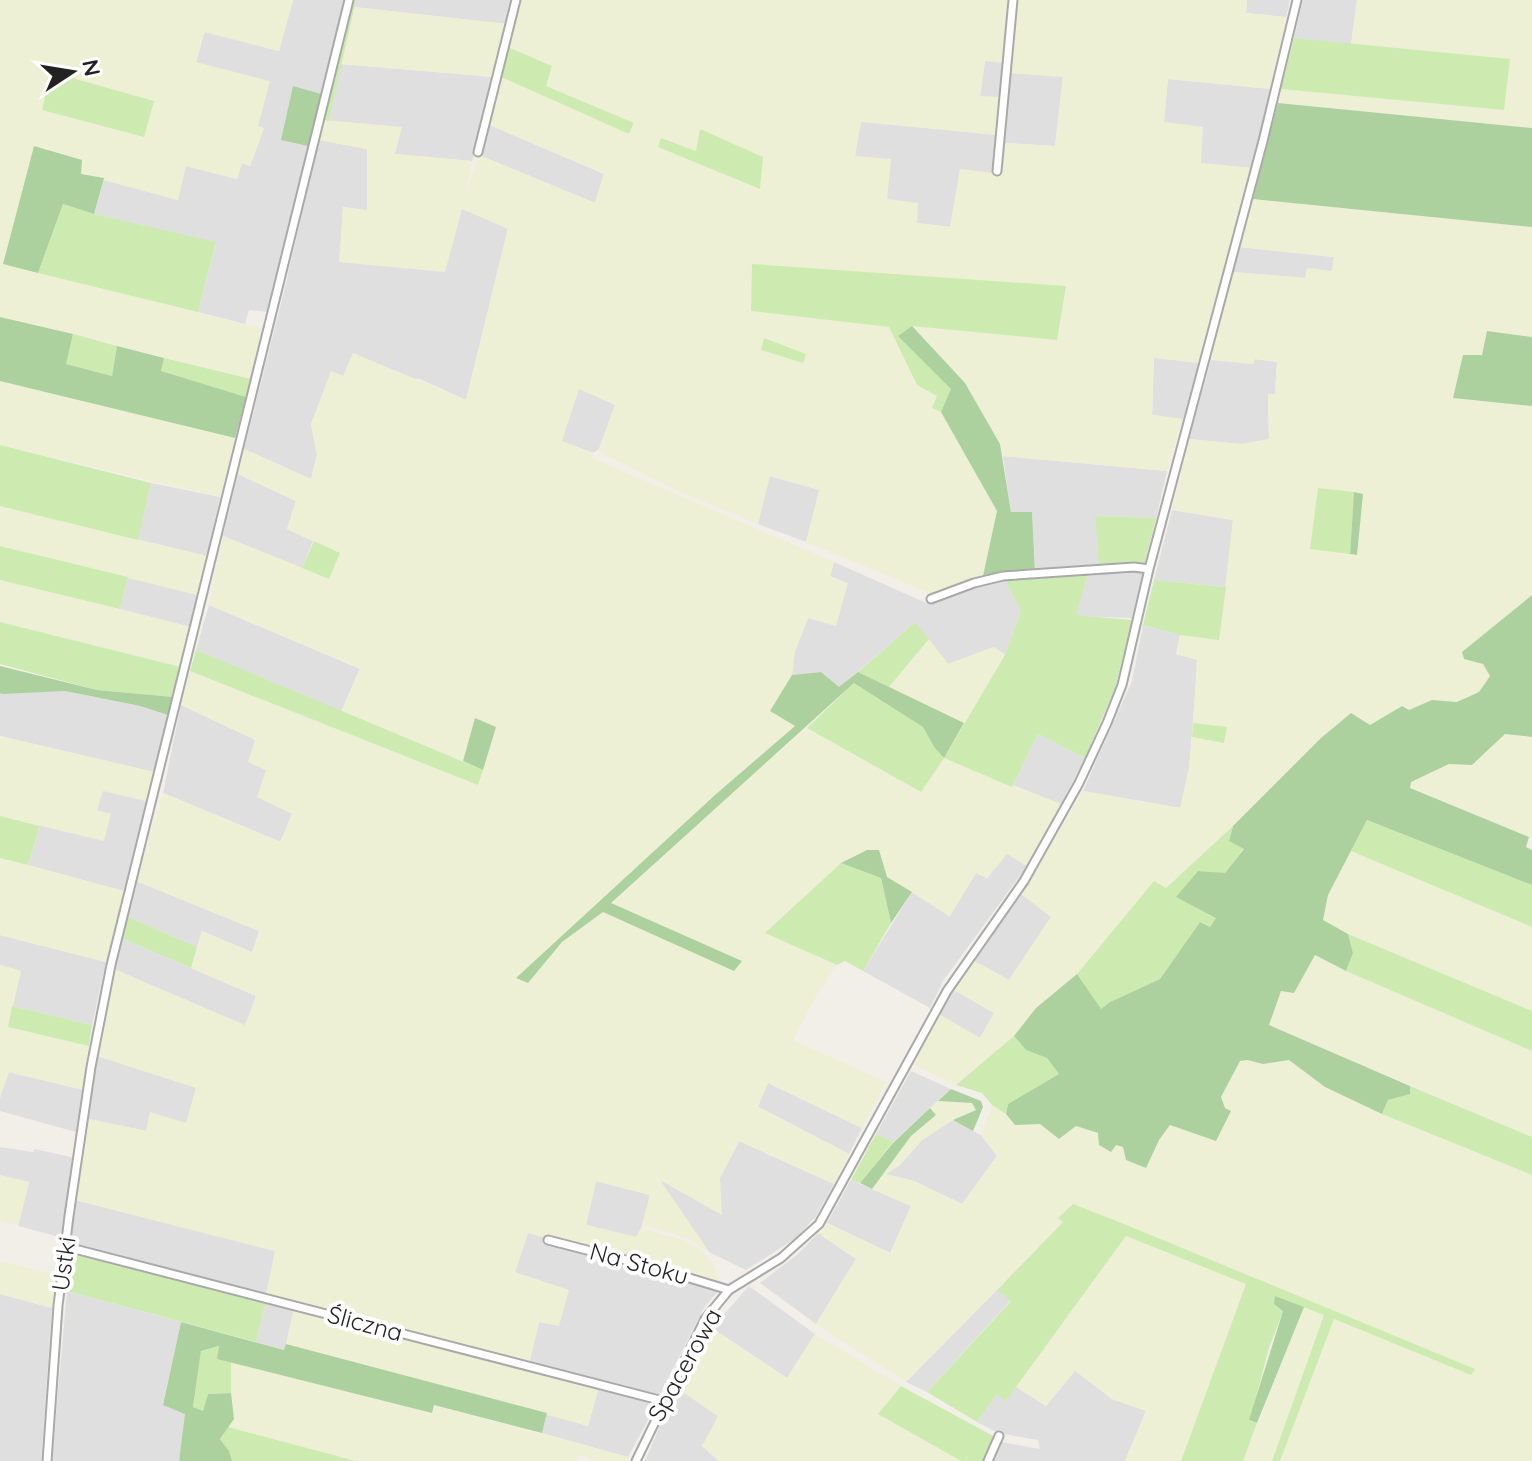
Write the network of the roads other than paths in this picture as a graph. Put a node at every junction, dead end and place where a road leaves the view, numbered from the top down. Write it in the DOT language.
graph roads {
  1 [pos="349,0"];
  2 [pos="516,0"];
  3 [pos="1013,0"];
  4 [pos="1297,0"];
  5 [pos="478,152"];
  6 [pos="997,171"];
  7 [pos="1149,569"];
  8 [pos="931,599"];
  9 [pos="548,1240"];
  10 [pos="67,1247"];
  11 [pos="729,1290"];
  12 [pos="663,1401"];
  13 [pos="999,1436"];
  14 [pos="47,1461"];
  15 [pos="636,1461"];
  16 [pos="988,1461"];
  1 -- 10 [label="street, Ustki"];
  2 -- 5 [label="street"];
  3 -- 6 [label="street"];
  4 -- 7 [label="street, Spacerowa"];
  7 -- 8 [label="street"];
  7 -- 11 [label="street, Spacerowa"];
  9 -- 11 [label="street, Na Stoku"];
  10 -- 12 [label="street, Śliczna"];
  10 -- 14 [label="street, Ustki"];
  11 -- 12 [label="street, Spacerowa"];
  12 -- 15 [label="street, Spacerowa"];
  13 -- 16 [label="street"];
}
